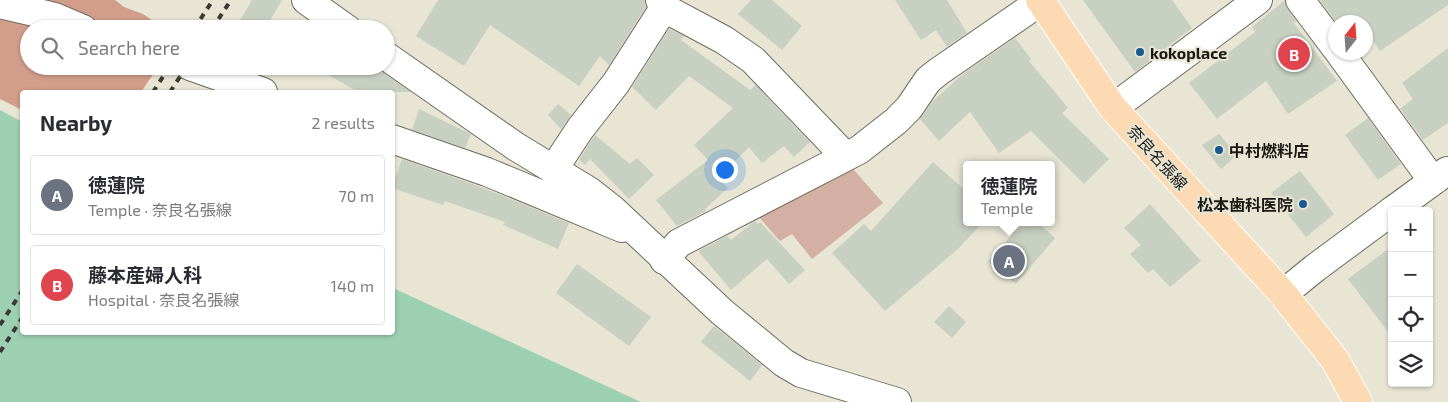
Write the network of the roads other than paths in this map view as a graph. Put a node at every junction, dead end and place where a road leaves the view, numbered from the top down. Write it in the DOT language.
graph roads {
  1 [pos="1258,0"];
  2 [pos="1300,0"];
  3 [pos="310,1"];
  4 [pos="1041,1"];
  5 [pos="0,4"];
  6 [pos="662,4"];
  7 [pos="59,20"];
  8 [pos="336,20"];
  9 [pos="1328,37"];
  10 [pos="1346,60"];
  11 [pos="395,62"];
  12 [pos="215,75"];
  13 [pos="257,90"];
  14 [pos="1113,108"];
  15 [pos="395,140"];
  16 [pos="845,156"];
  17 [pos="553,170"];
  18 [pos="1441,175"];
  19 [pos="1397,207"];
  20 [pos="1388,214"];
  21 [pos="636,232"];
  22 [pos="664,260"];
  23 [pos="1283,294"];
  24 [pos="896,402"];
  25 [pos="1358,402"];
  1 -- 14 [label="street"];
  2 -- 9 [label="street"];
  3 -- 8 [label="street"];
  4 -- 14 [label="main road, 奈良名張線"];
  4 -- 16 [label="street"];
  5 -- 7 [label="street"];
  6 -- 16 [label="street"];
  6 -- 17 [label="street"];
  10 -- 18 [label="street"];
  11 -- 17 [label="street"];
  12 -- 13 [label="street"];
  14 -- 23 [label="main road, 奈良名張線"];
  15 -- 21 [label="street"];
  16 -- 22 [label="street"];
  17 -- 21 [label="street"];
  18 -- 19 [label="street"];
  20 -- 23 [label="street"];
  21 -- 22 [label="street"];
  22 -- 24 [label="street"];
  23 -- 25 [label="main road, 奈良名張線"];
}
